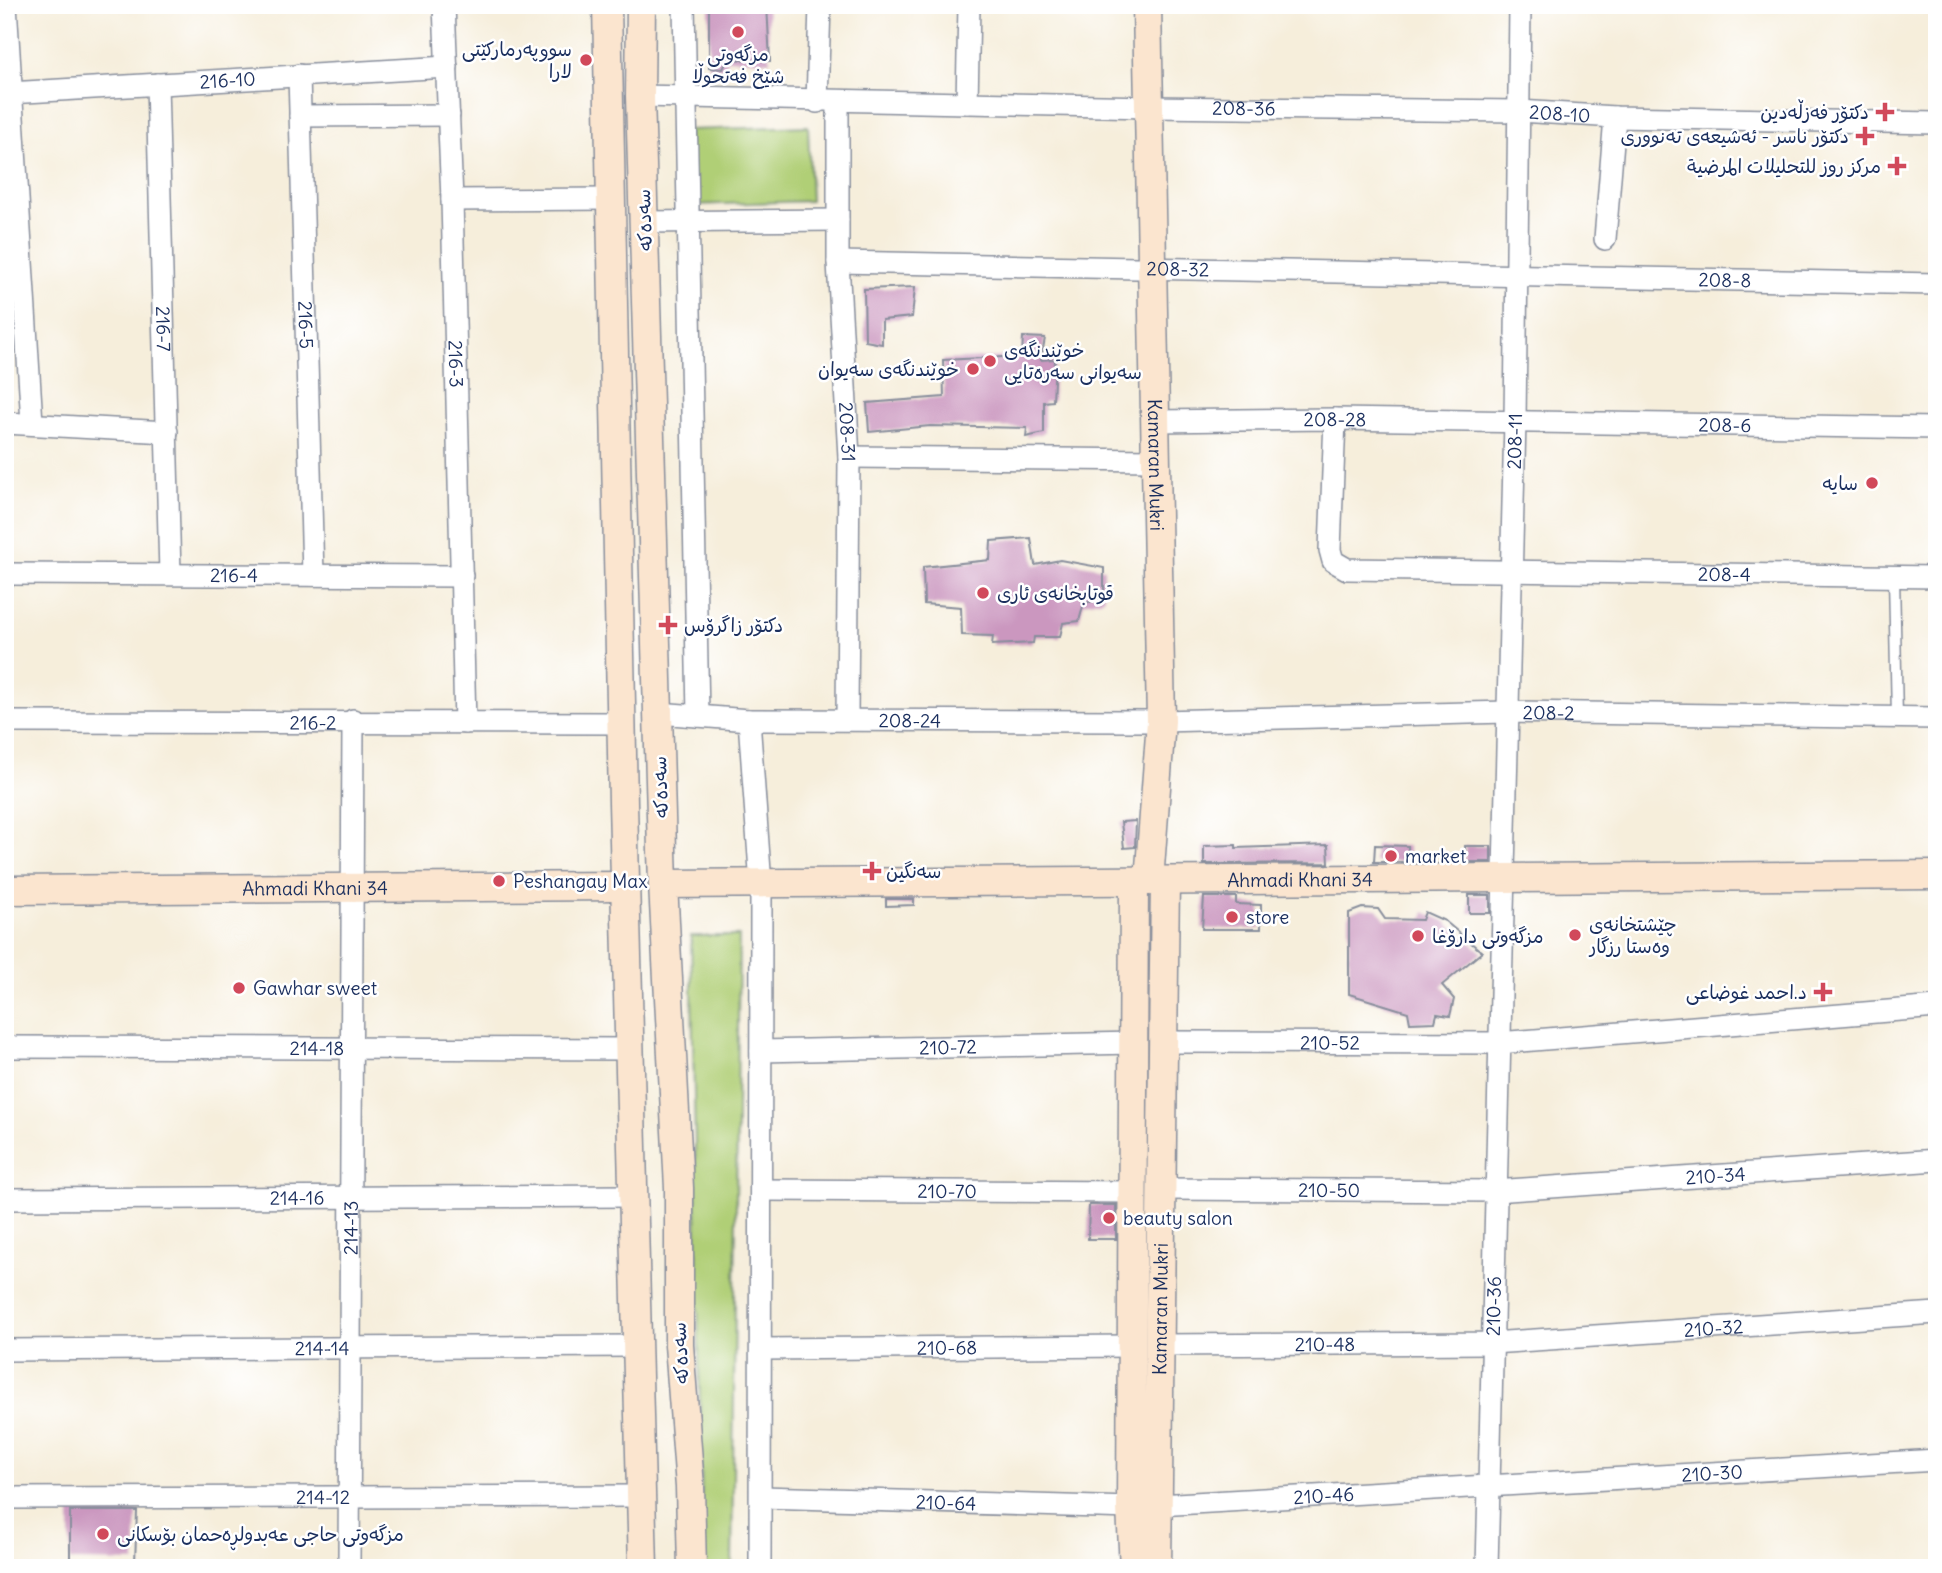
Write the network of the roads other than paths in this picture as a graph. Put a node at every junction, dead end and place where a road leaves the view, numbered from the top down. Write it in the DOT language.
graph roads {
  1 [pos="6,5"];
  2 [pos="444,5"];
  3 [pos="607,5"];
  4 [pos="641,5"];
  5 [pos="684,5"];
  6 [pos="820,5"];
  7 [pos="969,5"];
  8 [pos="1147,5"];
  9 [pos="1520,5"];
  10 [pos="447,67"];
  11 [pos="299,75"];
  12 [pos="157,84"];
  13 [pos="9,93"];
  14 [pos="640,96"];
  15 [pos="685,97"];
  16 [pos="828,102"];
  17 [pos="967,103"];
  18 [pos="1149,107"];
  19 [pos="1519,111"];
  20 [pos="449,115"];
  21 [pos="300,116"];
  22 [pos="1615,117"];
  23 [pos="1937,123"];
  24 [pos="612,199"];
  25 [pos="452,200"];
  26 [pos="838,220"];
  27 [pos="644,222"];
  28 [pos="688,222"];
  29 [pos="1605,239"];
  30 [pos="13,257"];
  31 [pos="838,262"];
  32 [pos="1152,269"];
  33 [pos="1515,277"];
  34 [pos="1937,284"];
  35 [pos="648,358"];
  36 [pos="615,363"];
  37 [pos="650,412"];
  38 [pos="616,413"];
  39 [pos="1335,419"];
  40 [pos="1156,421"];
  41 [pos="1515,422"];
  42 [pos="5,423"];
  43 [pos="32,424"];
  44 [pos="1937,428"];
  45 [pos="167,432"];
  46 [pos="849,457"];
  47 [pos="1155,460"];
  48 [pos="1511,572"];
  49 [pos="5,574"];
  50 [pos="170,574"];
  51 [pos="313,575"];
  52 [pos="462,576"];
  53 [pos="1894,577"];
  54 [pos="1937,577"];
  55 [pos="1507,712"];
  56 [pos="658,713"];
  57 [pos="698,716"];
  58 [pos="1897,718"];
  59 [pos="1937,718"];
  60 [pos="847,719"];
  61 [pos="353,720"];
  62 [pos="749,720"];
  63 [pos="1161,720"];
  64 [pos="5,722"];
  65 [pos="465,723"];
  66 [pos="621,723"];
  67 [pos="1937,875"];
  68 [pos="1502,878"];
  69 [pos="1149,882"];
  70 [pos="663,884"];
  71 [pos="761,885"];
  72 [pos="625,886"];
  73 [pos="351,888"];
  74 [pos="5,890"];
  75 [pos="1937,1007"];
  76 [pos="1164,1042"];
  77 [pos="1134,1043"];
  78 [pos="1497,1043"];
  79 [pos="5,1047"];
  80 [pos="351,1047"];
  81 [pos="629,1049"];
  82 [pos="761,1051"];
  83 [pos="1937,1160"];
  84 [pos="1163,1189"];
  85 [pos="761,1190"];
  86 [pos="1494,1191"];
  87 [pos="1133,1192"];
  88 [pos="633,1196"];
  89 [pos="350,1198"];
  90 [pos="5,1199"];
  91 [pos="635,1242"];
  92 [pos="677,1242"];
  93 [pos="1162,1283"];
  94 [pos="1133,1284"];
  95 [pos="1937,1313"];
  96 [pos="678,1328"];
  97 [pos="636,1337"];
  98 [pos="1491,1343"];
  99 [pos="1161,1345"];
  100 [pos="1133,1346"];
  101 [pos="350,1348"];
  102 [pos="761,1349"];
  103 [pos="5,1350"];
  104 [pos="1937,1460"];
  105 [pos="1488,1488"];
  106 [pos="641,1496"];
  107 [pos="349,1497"];
  108 [pos="762,1497"];
  109 [pos="5,1498"];
  110 [pos="1158,1505"];
  111 [pos="1130,1508"];
  112 [pos="349,1568"];
  113 [pos="643,1568"];
  114 [pos="692,1568"];
  115 [pos="760,1568"];
  116 [pos="1134,1568"];
  117 [pos="1157,1568"];
  118 [pos="1487,1568"];
  1 -- 13 [label="street"];
  2 -- 10 [label="street, 216-3"];
  3 -- 24 [label="street, سەدەکە"];
  4 -- 14 [label="street, سەدەکە"];
  5 -- 15 [label="street"];
  6 -- 16 [label="street, 208-31"];
  7 -- 17 [label="street"];
  8 -- 18 [label="street, Kamaran Mukri"];
  9 -- 19 [label="street, 208-11"];
  10 -- 11 [label="street, 216-10"];
  10 -- 20 [label="street, 216-3"];
  11 -- 12 [label="street, 216-10"];
  11 -- 21 [label="street, 216-5"];
  12 -- 13 [label="street, 216-10"];
  12 -- 45 [label="street, 216-7"];
  13 -- 30 [label="street"];
  14 -- 15 [label="street, 208-36"];
  14 -- 27 [label="street, سەدەکە"];
  15 -- 16 [label="street, 208-36"];
  15 -- 28 [label="street"];
  16 -- 17 [label="street, 208-36"];
  16 -- 26 [label="street, 208-31"];
  17 -- 18 [label="street, 208-36"];
  18 -- 19 [label="street, 208-36"];
  18 -- 32 [label="street, Kamaran Mukri"];
  19 -- 22 [label="street, 208-10"];
  19 -- 33 [label="street, 208-11"];
  20 -- 21 [label="street"];
  20 -- 25 [label="street, 216-3"];
  21 -- 51 [label="street, 216-5"];
  22 -- 23 [label="street, 208-10"];
  22 -- 29 [label="street"];
  24 -- 25 [label="street"];
  24 -- 36 [label="street, سەدەکە"];
  25 -- 52 [label="street, 216-3"];
  26 -- 28 [label="street"];
  26 -- 31 [label="street, 208-31"];
  27 -- 28 [label="street"];
  27 -- 35 [label="street, سەدەکە"];
  28 -- 57 [label="street"];
  30 -- 43 [label="street"];
  31 -- 32 [label="street, 208-32"];
  31 -- 46 [label="street, 208-31"];
  32 -- 33 [label="street, 208-32"];
  32 -- 40 [label="street, Kamaran Mukri"];
  33 -- 34 [label="street, 208-8"];
  33 -- 41 [label="street, 208-11"];
  35 -- 36 [label="street"];
  35 -- 37 [label="street, سەدەکە"];
  36 -- 38 [label="street, سەدەکە"];
  37 -- 38 [label="street"];
  37 -- 56 [label="street, سەدەکە"];
  38 -- 66 [label="street, سەدەکە"];
  39 -- 40 [label="street, 208-28"];
  39 -- 41 [label="street, 208-28"];
  39 -- 48 [label="street, 208-4"];
  40 -- 47 [label="street, Kamaran Mukri"];
  41 -- 44 [label="street, 208-6"];
  41 -- 48 [label="street, 208-11"];
  42 -- 43 [label="street"];
  43 -- 45 [label="street"];
  45 -- 50 [label="street, 216-7"];
  46 -- 47 [label="street"];
  46 -- 60 [label="street, 208-31"];
  47 -- 63 [label="street, Kamaran Mukri"];
  48 -- 53 [label="street, 208-4"];
  48 -- 55 [label="street, 208-11"];
  49 -- 50 [label="street, 216-4"];
  50 -- 51 [label="street, 216-4"];
  51 -- 52 [label="street, 216-4"];
  52 -- 65 [label="street, 216-3"];
  53 -- 54 [label="street, 208-4"];
  53 -- 58 [label="lane"];
  55 -- 58 [label="street, 208-2"];
  55 -- 63 [label="street, 208-2"];
  55 -- 68 [label="street, 208-11"];
  56 -- 57 [label="street, 208-24"];
  56 -- 70 [label="street, سەدەکە"];
  57 -- 62 [label="street, 208-24"];
  58 -- 59 [label="street, 208-2"];
  60 -- 62 [label="street, 208-24"];
  60 -- 63 [label="street, 208-24"];
  61 -- 64 [label="street, 216-2"];
  61 -- 65 [label="street, 216-2"];
  61 -- 73 [label="street, 214-13"];
  62 -- 71 [label="street"];
  63 -- 69 [label="street, Kamaran Mukri"];
  65 -- 66 [label="street, 216-2"];
  66 -- 72 [label="street, سەدەکە"];
  67 -- 68 [label="street, Ahmadi Khani 34"];
  68 -- 69 [label="street, Ahmadi Khani 34"];
  68 -- 78 [label="street, 210-36"];
  69 -- 71 [label="street, Ahmadi Khani 34"];
  69 -- 76 [label="street, Kamaran Mukri"];
  69 -- 77 [label="street, Kamaran Mukri"];
  70 -- 71 [label="street, Ahmadi Khani 34"];
  70 -- 92 [label="street, سەدەکە"];
  71 -- 82 [label="street"];
  72 -- 73 [label="street, Ahmadi Khani 34"];
  72 -- 81 [label="street, سەدەکە"];
  73 -- 74 [label="street, Ahmadi Khani 34"];
  73 -- 80 [label="street, 214-13"];
  75 -- 78 [label="street"];
  76 -- 78 [label="street, 210-52"];
  76 -- 84 [label="street, Kamaran Mukri"];
  77 -- 82 [label="street, 210-72"];
  77 -- 87 [label="street, Kamaran Mukri"];
  78 -- 86 [label="street, 210-36"];
  79 -- 80 [label="street, 214-18"];
  80 -- 81 [label="street, 214-18"];
  80 -- 89 [label="street, 214-13"];
  81 -- 88 [label="street, سەدەکە"];
  82 -- 85 [label="street"];
  83 -- 86 [label="street, 210-34"];
  84 -- 86 [label="street, 210-50"];
  84 -- 93 [label="street, Kamaran Mukri"];
  85 -- 87 [label="street, 210-70"];
  85 -- 102 [label="street"];
  86 -- 98 [label="street, 210-36"];
  87 -- 94 [label="street, Kamaran Mukri"];
  88 -- 89 [label="street, 214-16"];
  88 -- 91 [label="street, سەدەکە"];
  89 -- 90 [label="street, 214-16"];
  89 -- 101 [label="street, 214-13"];
  91 -- 92 [label="street"];
  91 -- 97 [label="street, سەدەکە"];
  92 -- 96 [label="street, سەدەکە"];
  93 -- 94 [label="street"];
  93 -- 99 [label="street, Kamaran Mukri"];
  94 -- 100 [label="street, Kamaran Mukri"];
  95 -- 98 [label="street, 210-32"];
  96 -- 97 [label="street"];
  96 -- 114 [label="street, سەدەکە"];
  97 -- 101 [label="street, 214-14"];
  97 -- 106 [label="street, سەدەکە"];
  98 -- 99 [label="street, 210-48"];
  98 -- 105 [label="street, 210-36"];
  99 -- 110 [label="street, Kamaran Mukri"];
  100 -- 102 [label="street, 210-68"];
  100 -- 111 [label="street, Kamaran Mukri"];
  101 -- 103 [label="street, 214-14"];
  101 -- 107 [label="street, 214-13"];
  102 -- 108 [label="street"];
  104 -- 105 [label="street, 210-30"];
  105 -- 110 [label="street, 210-46"];
  105 -- 118 [label="street, 210-36"];
  106 -- 107 [label="street, 214-12"];
  106 -- 113 [label="street, سەدەکە"];
  107 -- 109 [label="street, 214-12"];
  107 -- 112 [label="street, 214-13"];
  108 -- 111 [label="street, 210-64"];
  108 -- 115 [label="street"];
  110 -- 117 [label="street, Kamaran Mukri"];
  111 -- 116 [label="street, Kamaran Mukri"];
}
